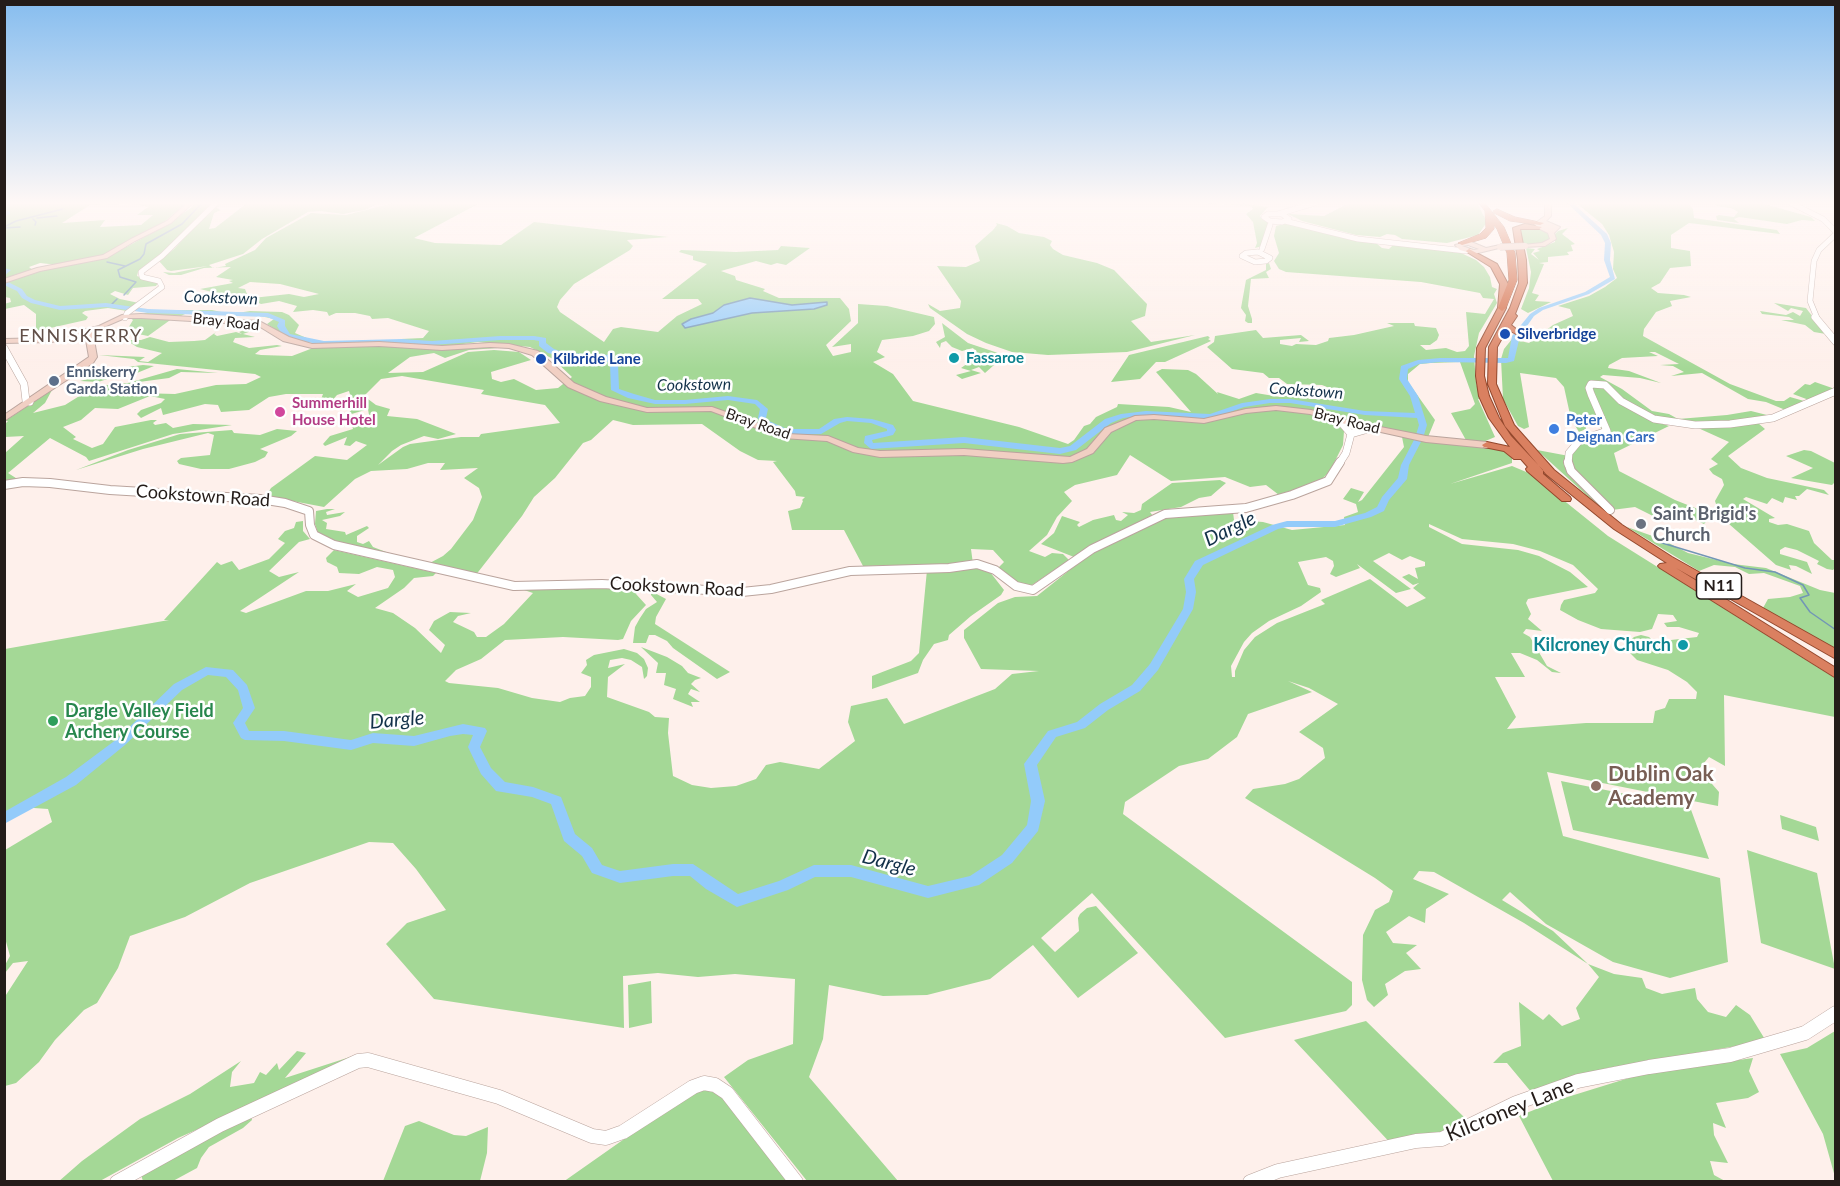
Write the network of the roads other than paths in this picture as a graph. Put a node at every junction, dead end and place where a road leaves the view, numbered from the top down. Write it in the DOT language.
graph roads {
  1 [pos="98,258"];
  2 [pos="159,258"];
  3 [pos="1247,258"];
  4 [pos="1268,258"];
  5 [pos="1484,258"];
  6 [pos="1511,258"];
  7 [pos="1522,258"];
  8 [pos="1815,258"];
  9 [pos="8,280"];
  10 [pos="1518,299"];
  11 [pos="1502,308"];
  12 [pos="126,315"];
  13 [pos="94,330"];
  14 [pos="4,341"];
  15 [pos="1836,342"];
  16 [pos="4,348"];
  17 [pos="1487,360"];
  18 [pos="1836,391"];
  19 [pos="30,402"];
  20 [pos="1494,418"];
  21 [pos="4,419"];
  22 [pos="1340,421"];
  23 [pos="1367,428"];
  24 [pos="1351,434"];
  25 [pos="1486,445"];
  26 [pos="1532,453"];
  27 [pos="4,485"];
  28 [pos="1566,499"];
  29 [pos="1611,510"];
  30 [pos="1636,547"];
  31 [pos="1836,654"];
  32 [pos="1836,664"];
  33 [pos="1836,674"];
  34 [pos="1836,1013"];
  35 [pos="117,1182"];
  36 [pos="796,1182"];
  37 [pos="1250,1182"];
  1 -- 9 [label="main road"];
  2 -- 12 [label="street"];
  3 -- 4 [label="street"];
  5 -- 11 [label="highway"];
  6 -- 11 [label="highway"];
  7 -- 10 [label="highway, N11"];
  8 -- 15 [label="street"];
  10 -- 17 [label="highway, N11"];
  10 -- 17 [label="highway, N11"];
  11 -- 17 [label="highway, N11"];
  12 -- 13 [label="main road, Bray Road"];
  12 -- 22 [label="main road, Bray Road"];
  13 -- 14 [label="main road, Bray Road"];
  13 -- 19 [label="main road"];
  16 -- 19 [label="street"];
  17 -- 20 [label="highway, N11"];
  17 -- 26 [label="highway, N11"];
  18 -- 29 [label="street"];
  19 -- 21 [label="main road"];
  20 -- 25 [label="highway, N11"];
  20 -- 28 [label="highway, N11"];
  22 -- 23 [label="main road, Bray Road"];
  22 -- 24 [label="street"];
  23 -- 24 [label="street"];
  23 -- 25 [label="main road, Bray Road"];
  24 -- 27 [label="street, Cookstown Road"];
  25 -- 28 [label="highway, N11"];
  26 -- 29 [label="highway, N11"];
  26 -- 31 [label="highway, N11"];
  28 -- 30 [label="highway, N11"];
  29 -- 31 [label="highway, N11"];
  30 -- 32 [label="highway, N11"];
  30 -- 33 [label="highway, N11"];
  34 -- 37 [label="street, Kilcroney Lane"];
  35 -- 36 [label="street"];
}
